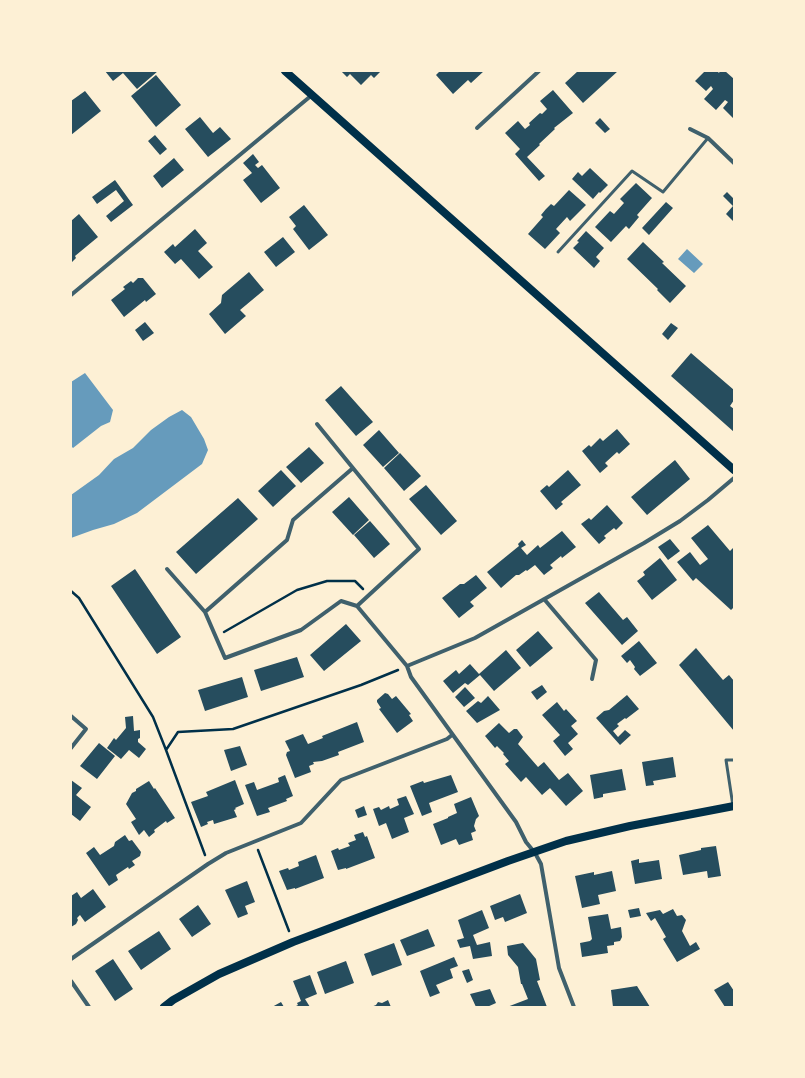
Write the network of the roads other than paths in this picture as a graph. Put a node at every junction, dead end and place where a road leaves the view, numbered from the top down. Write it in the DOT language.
graph roads {
  1 [pos="285,71"];
  2 [pos="539,71"];
  3 [pos="312,95"];
  4 [pos="477,128"];
  5 [pos="690,129"];
  6 [pos="708,138"];
  7 [pos="734,163"];
  8 [pos="558,252"];
  9 [pos="71,295"];
  10 [pos="317,424"];
  11 [pos="353,468"];
  12 [pos="734,470"];
  13 [pos="734,478"];
  14 [pos="167,569"];
  15 [pos="544,599"];
  16 [pos="357,606"];
  17 [pos="204,612"];
  18 [pos="407,666"];
  19 [pos="592,679"];
  20 [pos="71,716"];
  21 [pos="452,735"];
  22 [pos="71,748"];
  23 [pos="734,760"];
  24 [pos="734,806"];
  25 [pos="535,853"];
  26 [pos="71,959"];
  27 [pos="71,981"];
  28 [pos="89,1007"];
  29 [pos="164,1007"];
  30 [pos="574,1007"];
  1 -- 3 [label="main road"];
  2 -- 4 [label="street"];
  3 -- 9 [label="street"];
  3 -- 12 [label="main road"];
  5 -- 6 [label="street"];
  6 -- 7 [label="street"];
  6 -- 8 [label="lane"];
  10 -- 11 [label="street"];
  11 -- 16 [label="street"];
  11 -- 17 [label="street"];
  13 -- 15 [label="street"];
  14 -- 17 [label="street"];
  15 -- 18 [label="street"];
  15 -- 19 [label="street"];
  16 -- 17 [label="street"];
  16 -- 18 [label="street"];
  18 -- 21 [label="street"];
  20 -- 22 [label="street"];
  21 -- 25 [label="street"];
  21 -- 26 [label="street"];
  23 -- 24 [label="lane"];
  24 -- 25 [label="main road"];
  25 -- 29 [label="main road"];
  25 -- 30 [label="street"];
  27 -- 28 [label="street"];
}
